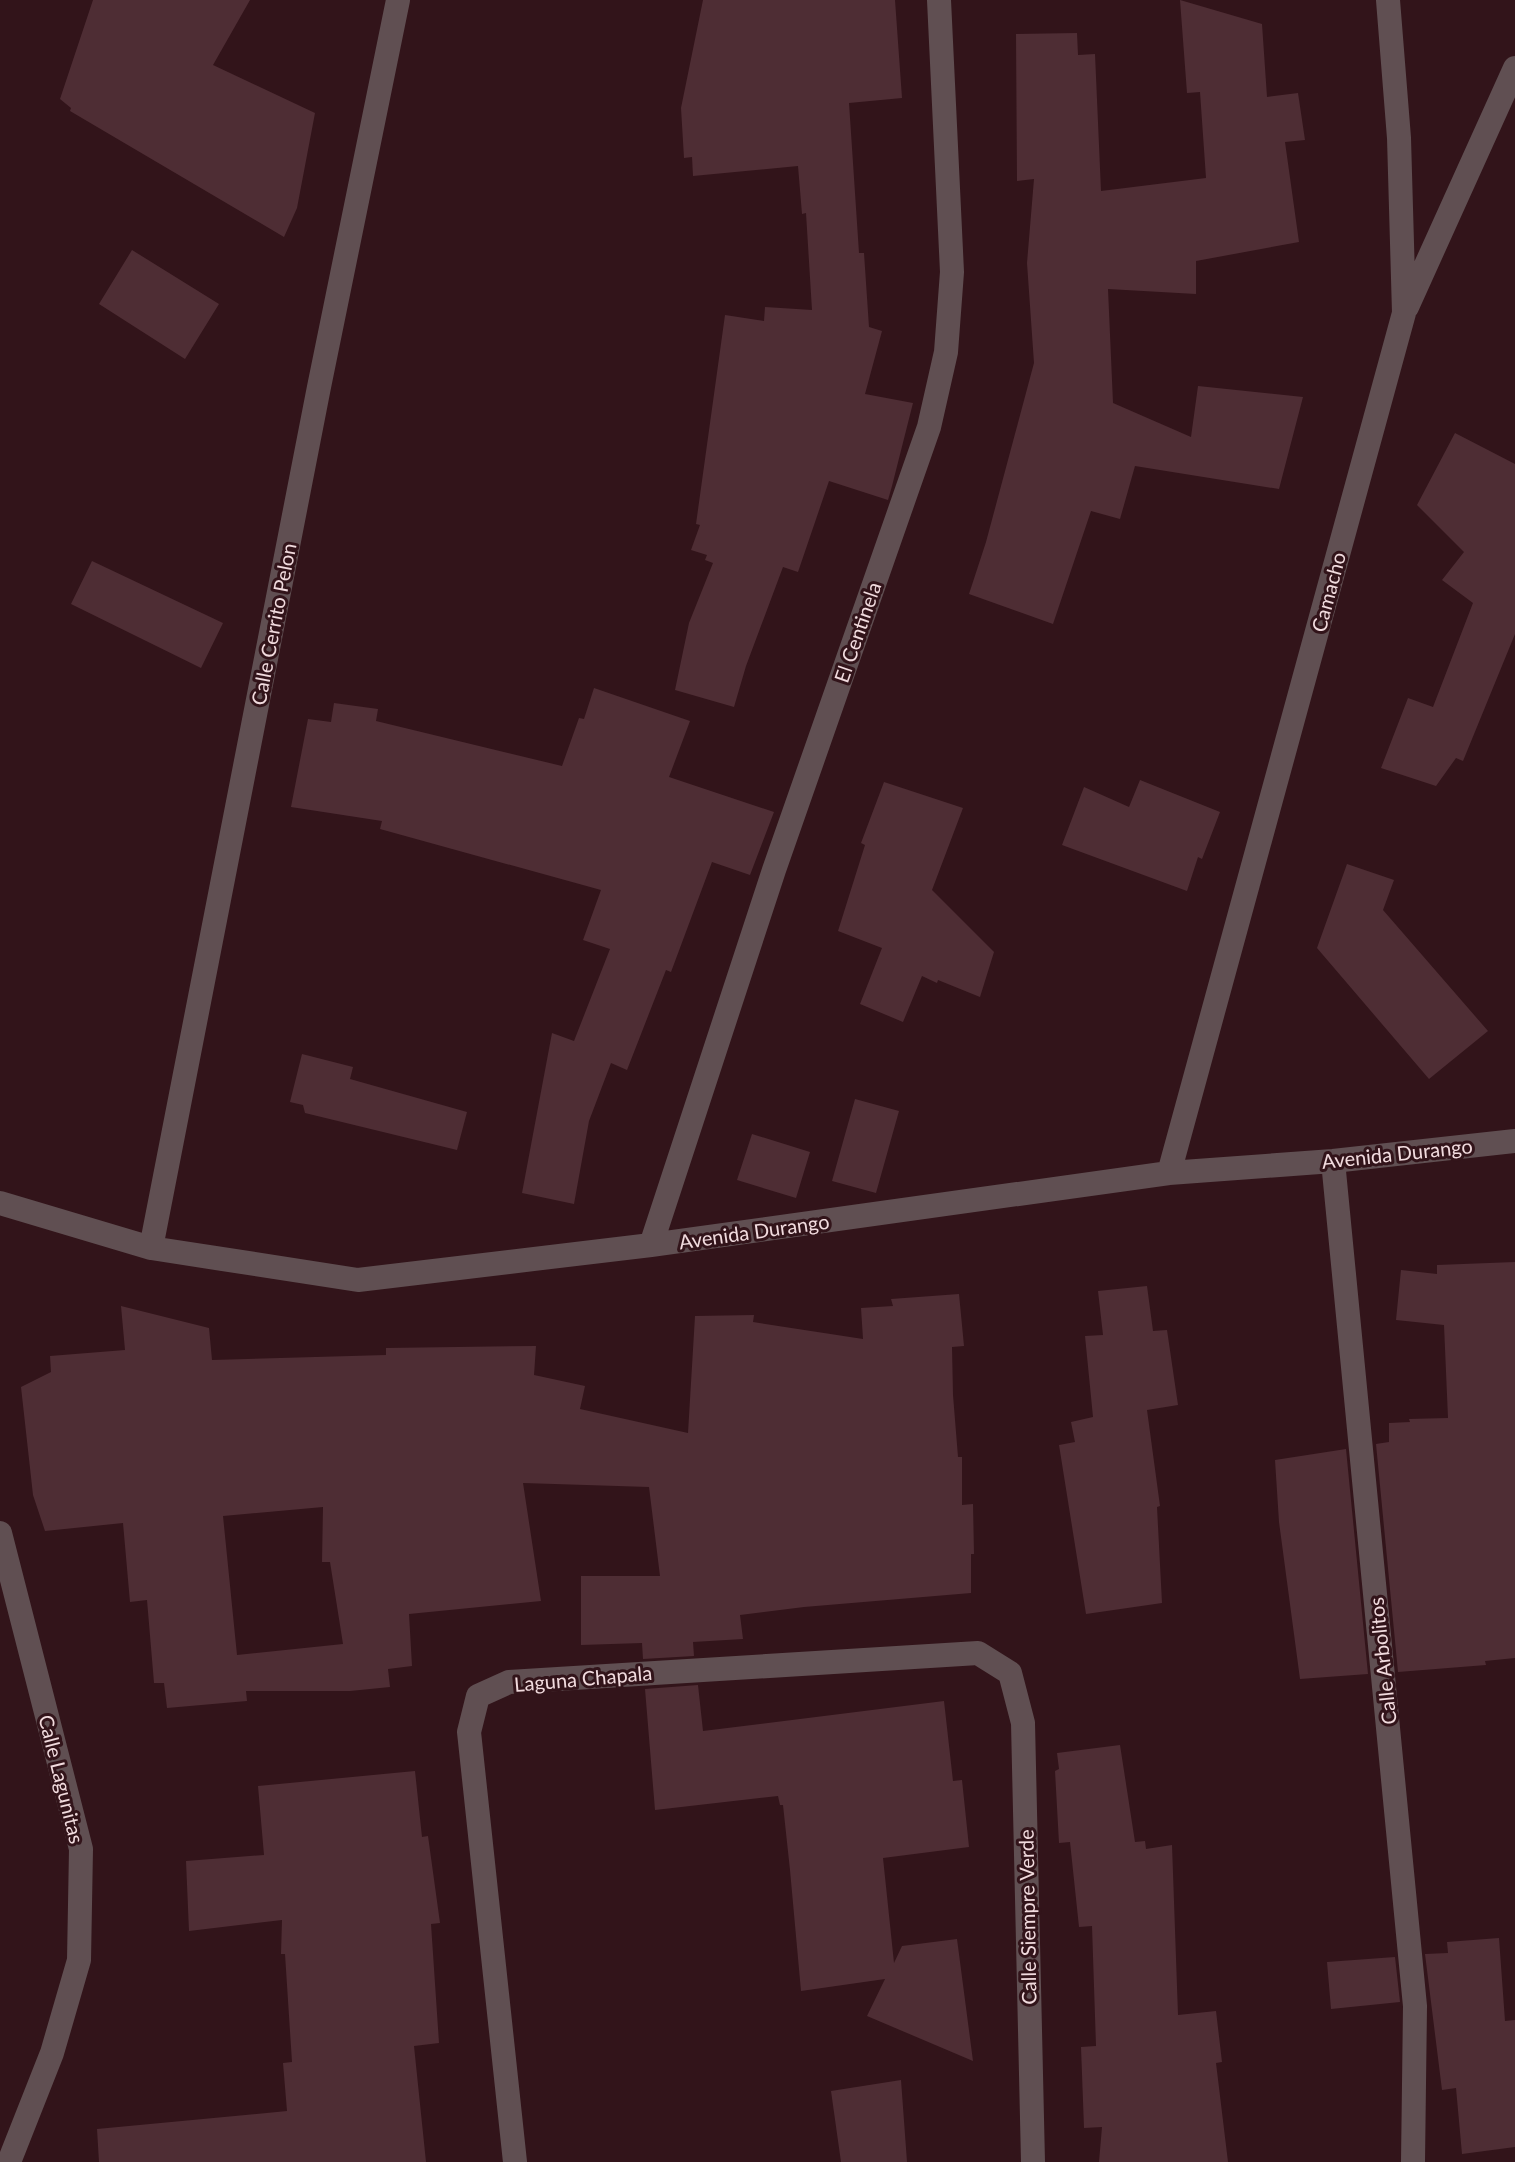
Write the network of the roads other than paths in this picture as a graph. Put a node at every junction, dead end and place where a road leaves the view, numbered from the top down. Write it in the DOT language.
graph roads {
  1 [pos="398,0"];
  2 [pos="939,0"];
  3 [pos="1388,0"];
  4 [pos="1515,68"];
  5 [pos="1404,313"];
  6 [pos="1515,1141"];
  7 [pos="1333,1161"];
  8 [pos="1169,1173"];
  9 [pos="0,1203"];
  10 [pos="651,1245"];
  11 [pos="151,1248"];
  12 [pos="0,1533"];
  13 [pos="1010,1673"];
  14 [pos="9,2162"];
  15 [pos="515,2162"];
  16 [pos="1033,2162"];
  17 [pos="1413,2162"];
  1 -- 11 [label="street, Calle Cerrito Pelon"];
  2 -- 10 [label="street, El Centinela"];
  3 -- 5 [label="street, Camacho"];
  4 -- 5 [label="street"];
  5 -- 8 [label="street, Camacho"];
  6 -- 7 [label="street, Avenida Durango"];
  7 -- 8 [label="street, Avenida Durango"];
  7 -- 17 [label="street, Calle Arbolitos"];
  8 -- 10 [label="street, Avenida Durango"];
  9 -- 11 [label="street, Avenida Durango"];
  10 -- 11 [label="street, Avenida Durango"];
  12 -- 14 [label="street, Calle Lagunitas"];
  13 -- 15 [label="street, Laguna Chapala"];
  13 -- 16 [label="street, Calle Siempre Verde"];
}
